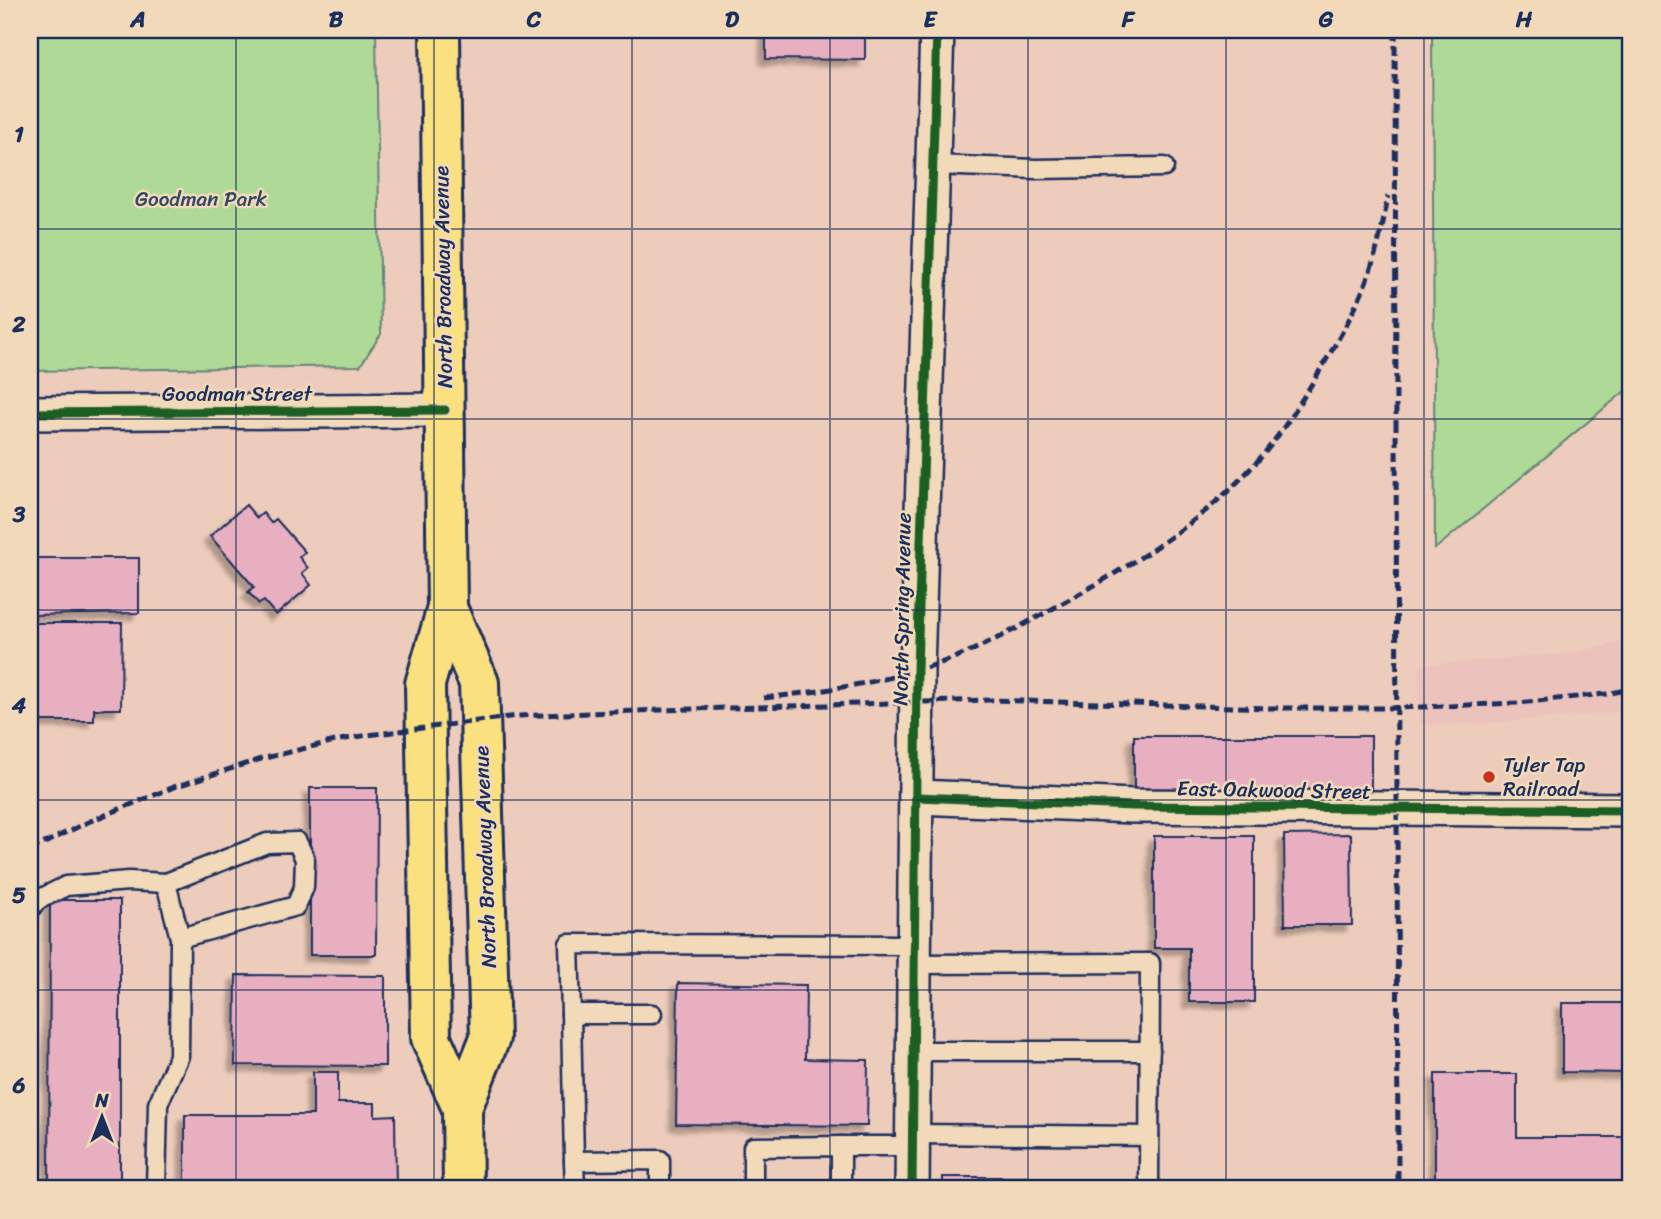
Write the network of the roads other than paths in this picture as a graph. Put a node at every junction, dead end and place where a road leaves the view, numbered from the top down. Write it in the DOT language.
graph roads {
  1 [pos="440,30"];
  2 [pos="937,30"];
  3 [pos="932,165"];
  4 [pos="1164,167"];
  5 [pos="445,410"];
  6 [pos="30,413"];
  7 [pos="447,608"];
  8 [pos="917,797"];
  9 [pos="1631,810"];
  10 [pos="166,883"];
  11 [pos="30,909"];
  12 [pos="180,938"];
  13 [pos="915,955"];
  14 [pos="571,1014"];
  15 [pos="653,1014"];
  16 [pos="914,1051"];
  17 [pos="1150,1051"];
  18 [pos="462,1108"];
  19 [pos="1149,1136"];
  20 [pos="912,1140"];
  21 [pos="841,1146"];
  22 [pos="574,1161"];
  23 [pos="156,1189"];
  24 [pos="463,1189"];
  25 [pos="575,1189"];
  26 [pos="660,1189"];
  27 [pos="753,1189"];
  28 [pos="841,1189"];
  29 [pos="912,1189"];
  30 [pos="1149,1189"];
  1 -- 5 [label="main road, North Broadway Avenue"];
  2 -- 3 [label="street, North Spring Avenue"];
  3 -- 4 [label="lane"];
  3 -- 8 [label="street, North Spring Avenue"];
  5 -- 6 [label="street, Goodman Street"];
  5 -- 7 [label="main road, North Broadway Avenue"];
  7 -- 18 [label="main road, North Broadway Avenue"];
  7 -- 18 [label="main road, North Broadway Avenue"];
  8 -- 9 [label="street, East Oakwood Street"];
  8 -- 13 [label="street, North Spring Avenue"];
  10 -- 11 [label="lane"];
  10 -- 12 [label="lane"];
  10 -- 12 [label="lane"];
  12 -- 23 [label="lane"];
  13 -- 14 [label="lane"];
  13 -- 16 [label="street, North Spring Avenue"];
  13 -- 17 [label="lane"];
  14 -- 15 [label="lane"];
  14 -- 22 [label="lane"];
  16 -- 17 [label="lane"];
  16 -- 20 [label="street, North Spring Avenue"];
  17 -- 19 [label="lane"];
  18 -- 24 [label="main road, North Broadway Avenue"];
  19 -- 20 [label="lane"];
  19 -- 30 [label="lane"];
  20 -- 21 [label="lane"];
  20 -- 29 [label="street, North Spring Avenue"];
  21 -- 27 [label="lane"];
  21 -- 28 [label="lane"];
  22 -- 25 [label="lane"];
  22 -- 26 [label="lane"];
}
